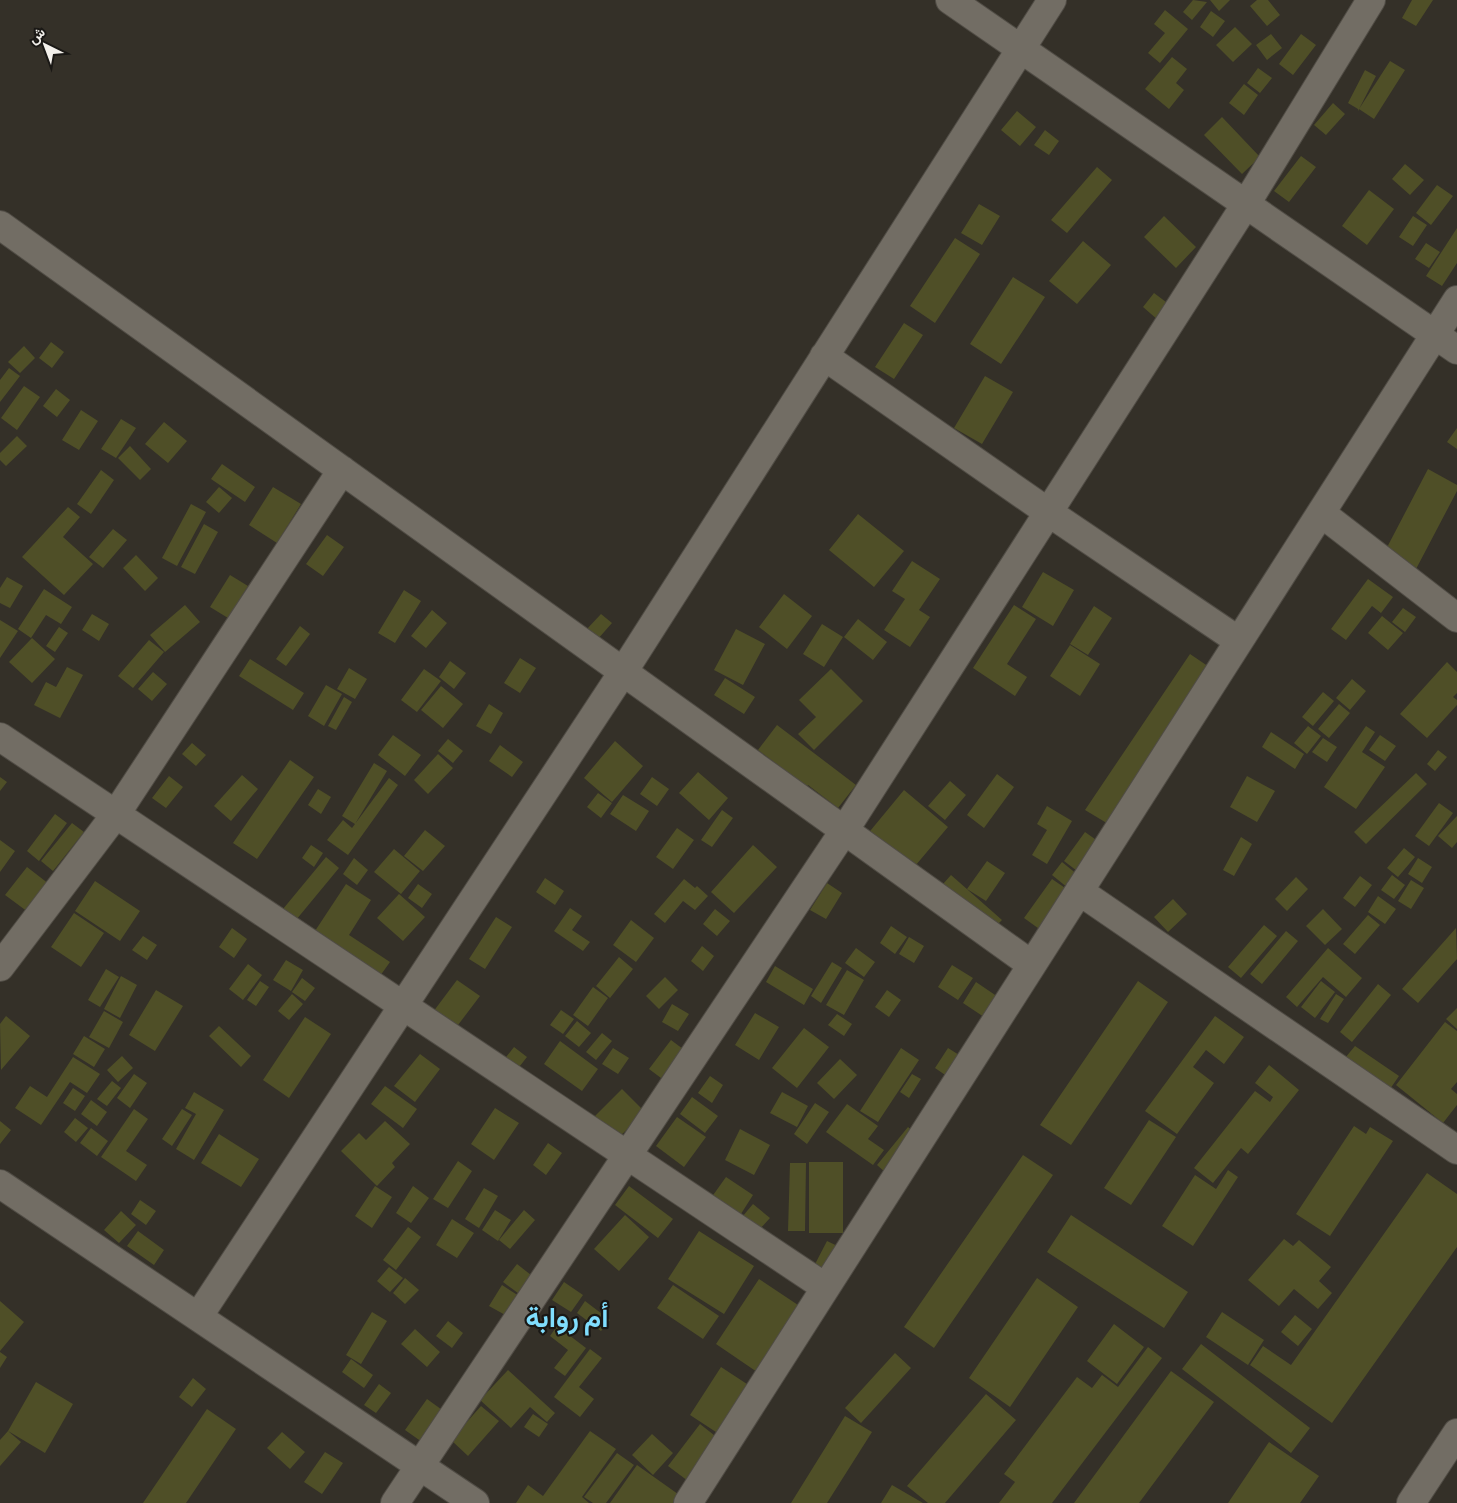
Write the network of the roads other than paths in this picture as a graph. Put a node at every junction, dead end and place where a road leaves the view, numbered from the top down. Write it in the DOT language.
graph roads {
  1 [pos="950,0"];
  2 [pos="1052,0"];
  3 [pos="1371,0"];
  4 [pos="1020,48"];
  5 [pos="1246,204"];
  6 [pos="0,225"];
  7 [pos="1457,300"];
  8 [pos="1435,335"];
  9 [pos="1457,350"];
  10 [pos="824,356"];
  11 [pos="342,470"];
  12 [pos="1048,512"];
  13 [pos="1321,513"];
  14 [pos="1457,618"];
  15 [pos="1239,641"];
  16 [pos="623,672"];
  17 [pos="0,737"];
  18 [pos="116,814"];
  19 [pos="844,830"];
  20 [pos="1079,891"];
  21 [pos="1032,965"];
  22 [pos="0,968"];
  23 [pos="404,1006"];
  24 [pos="1457,1150"];
  25 [pos="628,1156"];
  26 [pos="0,1184"];
  27 [pos="826,1287"];
  28 [pos="198,1317"];
  29 [pos="1457,1433"];
  30 [pos="421,1466"];
  31 [pos="395,1503"];
  32 [pos="475,1503"];
  33 [pos="688,1503"];
  34 [pos="1411,1503"];
  1 -- 4 [label="street"];
  2 -- 4 [label="street"];
  3 -- 5 [label="street"];
  4 -- 5 [label="street"];
  4 -- 10 [label="street"];
  5 -- 8 [label="street"];
  5 -- 12 [label="street"];
  6 -- 11 [label="street"];
  7 -- 8 [label="street"];
  8 -- 9 [label="street"];
  8 -- 13 [label="street"];
  10 -- 12 [label="street"];
  10 -- 16 [label="street"];
  11 -- 16 [label="street"];
  11 -- 18 [label="street"];
  12 -- 15 [label="street"];
  12 -- 19 [label="street"];
  13 -- 14 [label="street"];
  13 -- 15 [label="street"];
  15 -- 20 [label="street"];
  16 -- 19 [label="street"];
  16 -- 23 [label="street"];
  17 -- 18 [label="street"];
  18 -- 22 [label="street"];
  18 -- 23 [label="street"];
  19 -- 21 [label="street"];
  19 -- 25 [label="street"];
  20 -- 21 [label="street"];
  20 -- 24 [label="street"];
  21 -- 27 [label="street"];
  23 -- 25 [label="street"];
  23 -- 28 [label="street"];
  25 -- 27 [label="street"];
  25 -- 30 [label="street"];
  26 -- 28 [label="street"];
  27 -- 33 [label="street"];
  28 -- 30 [label="street"];
  29 -- 34 [label="street"];
  30 -- 31 [label="street"];
  30 -- 32 [label="street"];
}
